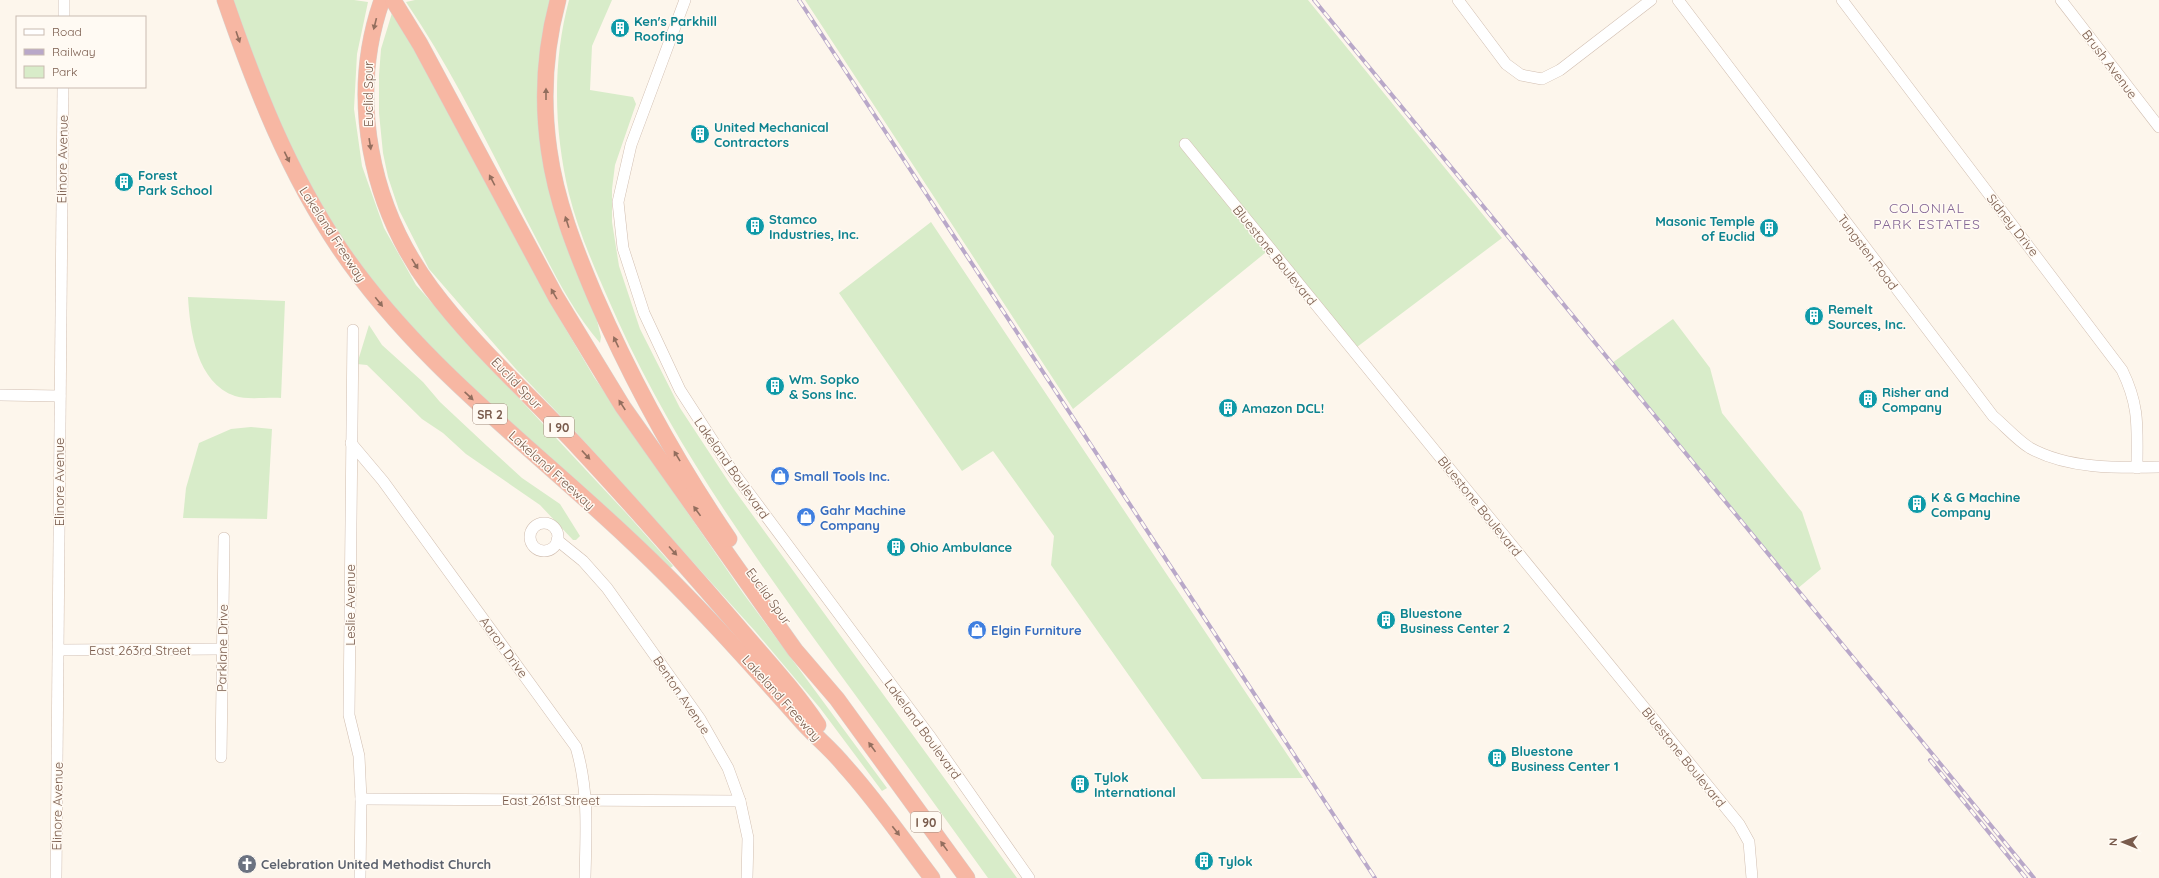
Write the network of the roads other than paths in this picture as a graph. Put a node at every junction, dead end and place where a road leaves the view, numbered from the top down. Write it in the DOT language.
graph roads {
  1 [pos="64,0"];
  2 [pos="225,0"];
  3 [pos="382,0"];
  4 [pos="393,0"];
  5 [pos="558,0"];
  6 [pos="685,0"];
  7 [pos="1458,0"];
  8 [pos="1651,0"];
  9 [pos="1678,0"];
  10 [pos="1842,0"];
  11 [pos="2061,0"];
  12 [pos="64,16"];
  13 [pos="63,88"];
  14 [pos="2159,127"];
  15 [pos="1184,144"];
  16 [pos="353,330"];
  17 [pos="0,395"];
  18 [pos="60,396"];
  19 [pos="351,442"];
  20 [pos="2159,467"];
  21 [pos="2137,468"];
  22 [pos="224,538"];
  23 [pos="557,540"];
  24 [pos="222,649"];
  25 [pos="59,650"];
  26 [pos="837,699"];
  27 [pos="221,757"];
  28 [pos="844,765"];
  29 [pos="361,799"];
  30 [pos="586,800"];
  31 [pos="740,801"];
  32 [pos="56,878"];
  33 [pos="360,878"];
  34 [pos="585,878"];
  35 [pos="747,878"];
  36 [pos="932,878"];
  37 [pos="966,878"];
  38 [pos="1029,878"];
  39 [pos="1752,878"];
  1 -- 12 [label="street"];
  2 -- 28 [label="highway, Lakeland Freeway / SR 2, one-way"];
  3 -- 28 [label="highway, Euclid Spur / I 90, one-way"];
  26 -- 4 [label="highway, one-way"];
  26 -- 5 [label="highway, Euclid Spur / I 90, one-way"];
  6 -- 38 [label="street, Lakeland Boulevard"];
  7 -- 8 [label="street"];
  9 -- 21 [label="street, Tungsten Road"];
  10 -- 21 [label="street, Sidney Drive"];
  11 -- 14 [label="street, Brush Avenue"];
  13 -- 18 [label="street, Elinore Avenue"];
  15 -- 39 [label="street, Bluestone Boulevard"];
  16 -- 19 [label="street, Leslie Avenue"];
  17 -- 18 [label="street"];
  18 -- 25 [label="street, Elinore Avenue"];
  19 -- 29 [label="street, Leslie Avenue"];
  19 -- 30 [label="street, Aaron Drive"];
  20 -- 21 [label="street, Tungsten Road"];
  22 -- 24 [label="street, Parklane Drive"];
  23 -- 31 [label="street, Benton Avenue"];
  24 -- 25 [label="street, East 263rd Street"];
  24 -- 27 [label="street, Parklane Drive"];
  25 -- 32 [label="street, Elinore Avenue"];
  37 -- 26 [label="highway, I 90, one-way"];
  28 -- 36 [label="highway, Lakeland Freeway / I 90, one-way"];
  29 -- 30 [label="street, East 261st Street"];
  29 -- 33 [label="street, Leslie Avenue"];
  30 -- 31 [label="street, East 261st Street"];
  30 -- 34 [label="street, Aaron Drive"];
  31 -- 35 [label="street, Benton Avenue"];
}
